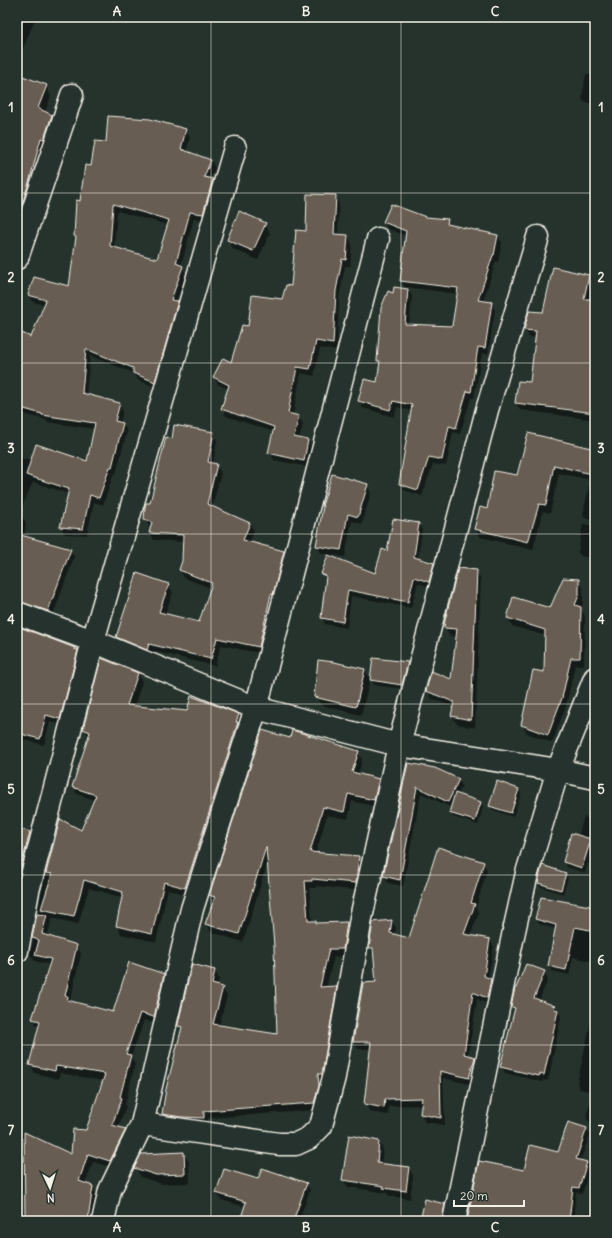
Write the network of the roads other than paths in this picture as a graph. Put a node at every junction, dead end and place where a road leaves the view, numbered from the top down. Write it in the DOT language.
graph roads {
  1 [pos="72,95"];
  2 [pos="235,148"];
  3 [pos="538,237"];
  4 [pos="378,239"];
  5 [pos="17,258"];
  6 [pos="17,613"];
  7 [pos="93,641"];
  8 [pos="595,678"];
  9 [pos="256,708"];
  10 [pos="399,745"];
  11 [pos="558,770"];
  12 [pos="595,778"];
  13 [pos="17,951"];
  14 [pos="142,1124"];
  15 [pos="103,1221"];
  16 [pos="454,1221"];
  1 -- 5 [label="street"];
  2 -- 7 [label="street"];
  3 -- 10 [label="street"];
  4 -- 9 [label="street"];
  6 -- 7 [label="street"];
  7 -- 9 [label="street"];
  7 -- 13 [label="street"];
  8 -- 11 [label="street"];
  9 -- 10 [label="street"];
  9 -- 14 [label="street"];
  10 -- 11 [label="street"];
  10 -- 14 [label="street"];
  11 -- 12 [label="street"];
  11 -- 16 [label="street"];
  14 -- 15 [label="street"];
}
